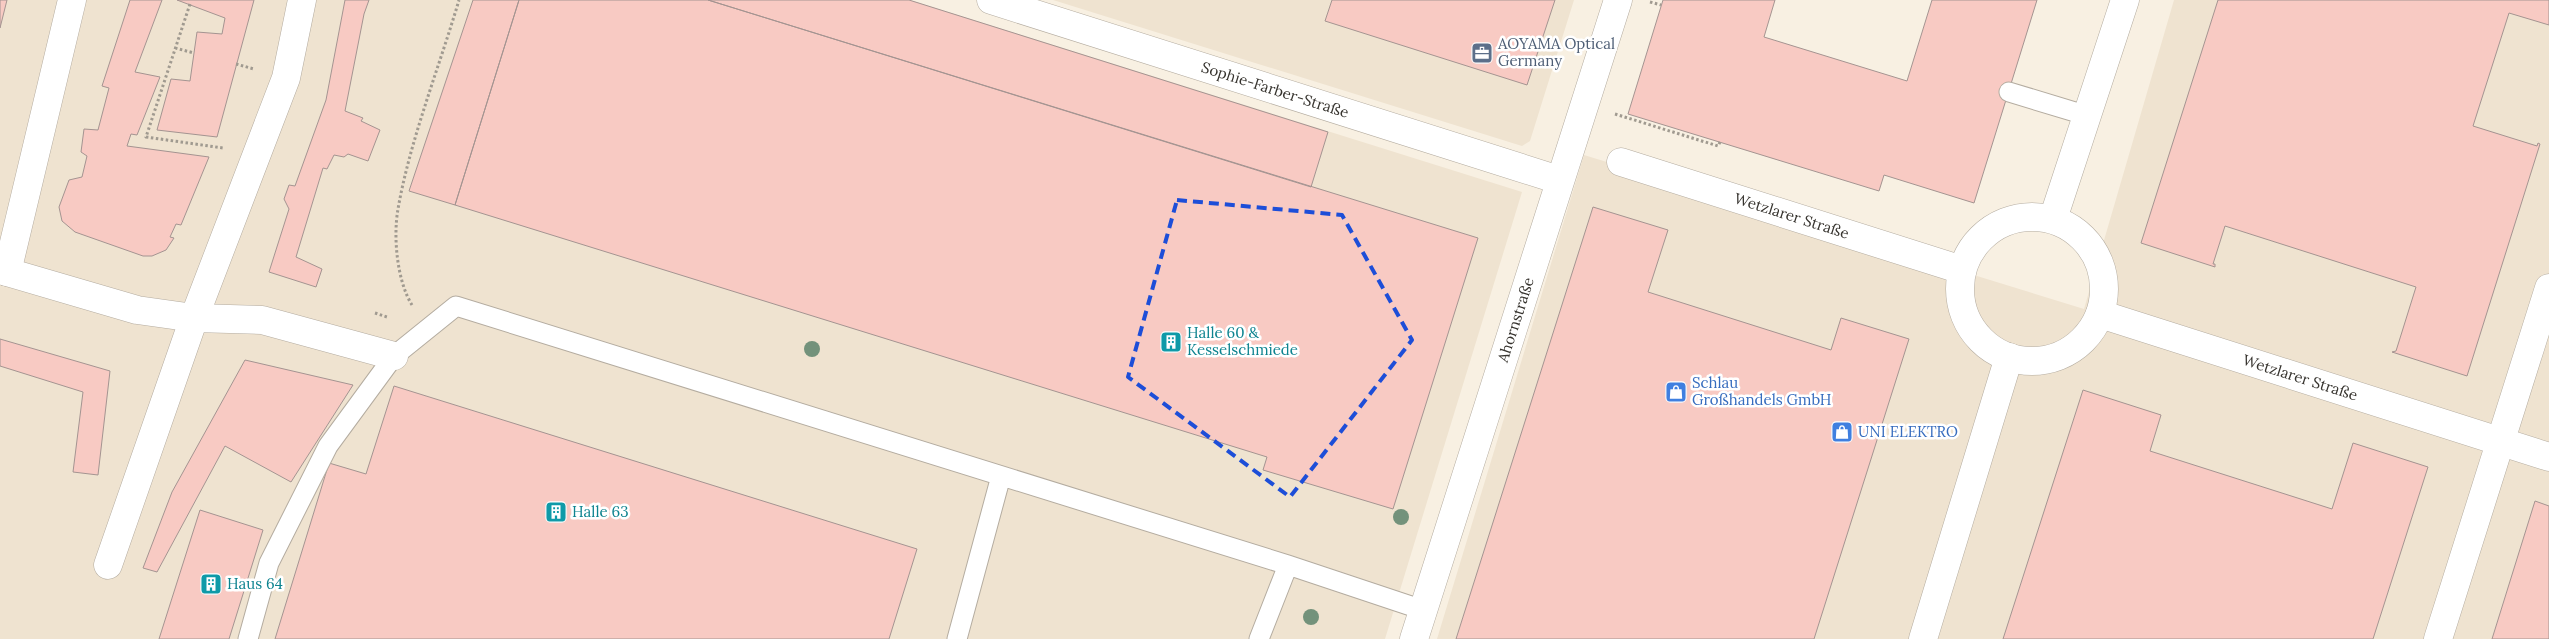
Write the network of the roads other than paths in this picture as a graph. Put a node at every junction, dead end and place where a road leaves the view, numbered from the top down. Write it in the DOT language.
graph roads {
  1 [pos="72,0"];
  2 [pos="302,0"];
  3 [pos="991,0"];
  4 [pos="1618,0"];
  5 [pos="2124,0"];
  6 [pos="2009,92"];
  7 [pos="2085,115"];
  8 [pos="1621,162"];
  9 [pos="1559,180"];
  10 [pos="2053,219"];
  11 [pos="1962,270"];
  12 [pos="3,271"];
  13 [pos="2549,288"];
  14 [pos="2100,314"];
  15 [pos="194,318"];
  16 [pos="394,356"];
  17 [pos="2010,357"];
  18 [pos="2500,441"];
  19 [pos="2549,457"];
  20 [pos="1001,476"];
  21 [pos="108,565"];
  22 [pos="1288,565"];
  23 [pos="1424,610"];
  24 [pos="248,639"];
  25 [pos="957,639"];
  26 [pos="1259,639"];
  27 [pos="1414,639"];
  28 [pos="1923,639"];
  29 [pos="2438,639"];
  1 -- 12 [label="street"];
  2 -- 15 [label="street"];
  3 -- 9 [label="street, Sophie-Farber-Straße"];
  4 -- 9 [label="street, Ahornstraße"];
  5 -- 7 [label="street"];
  6 -- 7 [label="lane"];
  7 -- 10 [label="street"];
  8 -- 11 [label="street, Wetzlarer Straße"];
  9 -- 23 [label="street, Ahornstraße"];
  10 -- 11 [label="street"];
  10 -- 14 [label="street"];
  11 -- 17 [label="street"];
  12 -- 15 [label="street"];
  13 -- 18 [label="street"];
  14 -- 17 [label="street"];
  14 -- 18 [label="street, Wetzlarer Straße"];
  15 -- 16 [label="street"];
  15 -- 21 [label="street"];
  16 -- 20 [label="lane"];
  16 -- 24 [label="lane"];
  17 -- 28 [label="street"];
  18 -- 19 [label="street, Wetzlarer Straße"];
  18 -- 29 [label="street"];
  20 -- 22 [label="lane"];
  20 -- 25 [label="lane"];
  22 -- 23 [label="lane"];
  22 -- 26 [label="lane"];
  23 -- 27 [label="street, Ahornstraße"];
}
